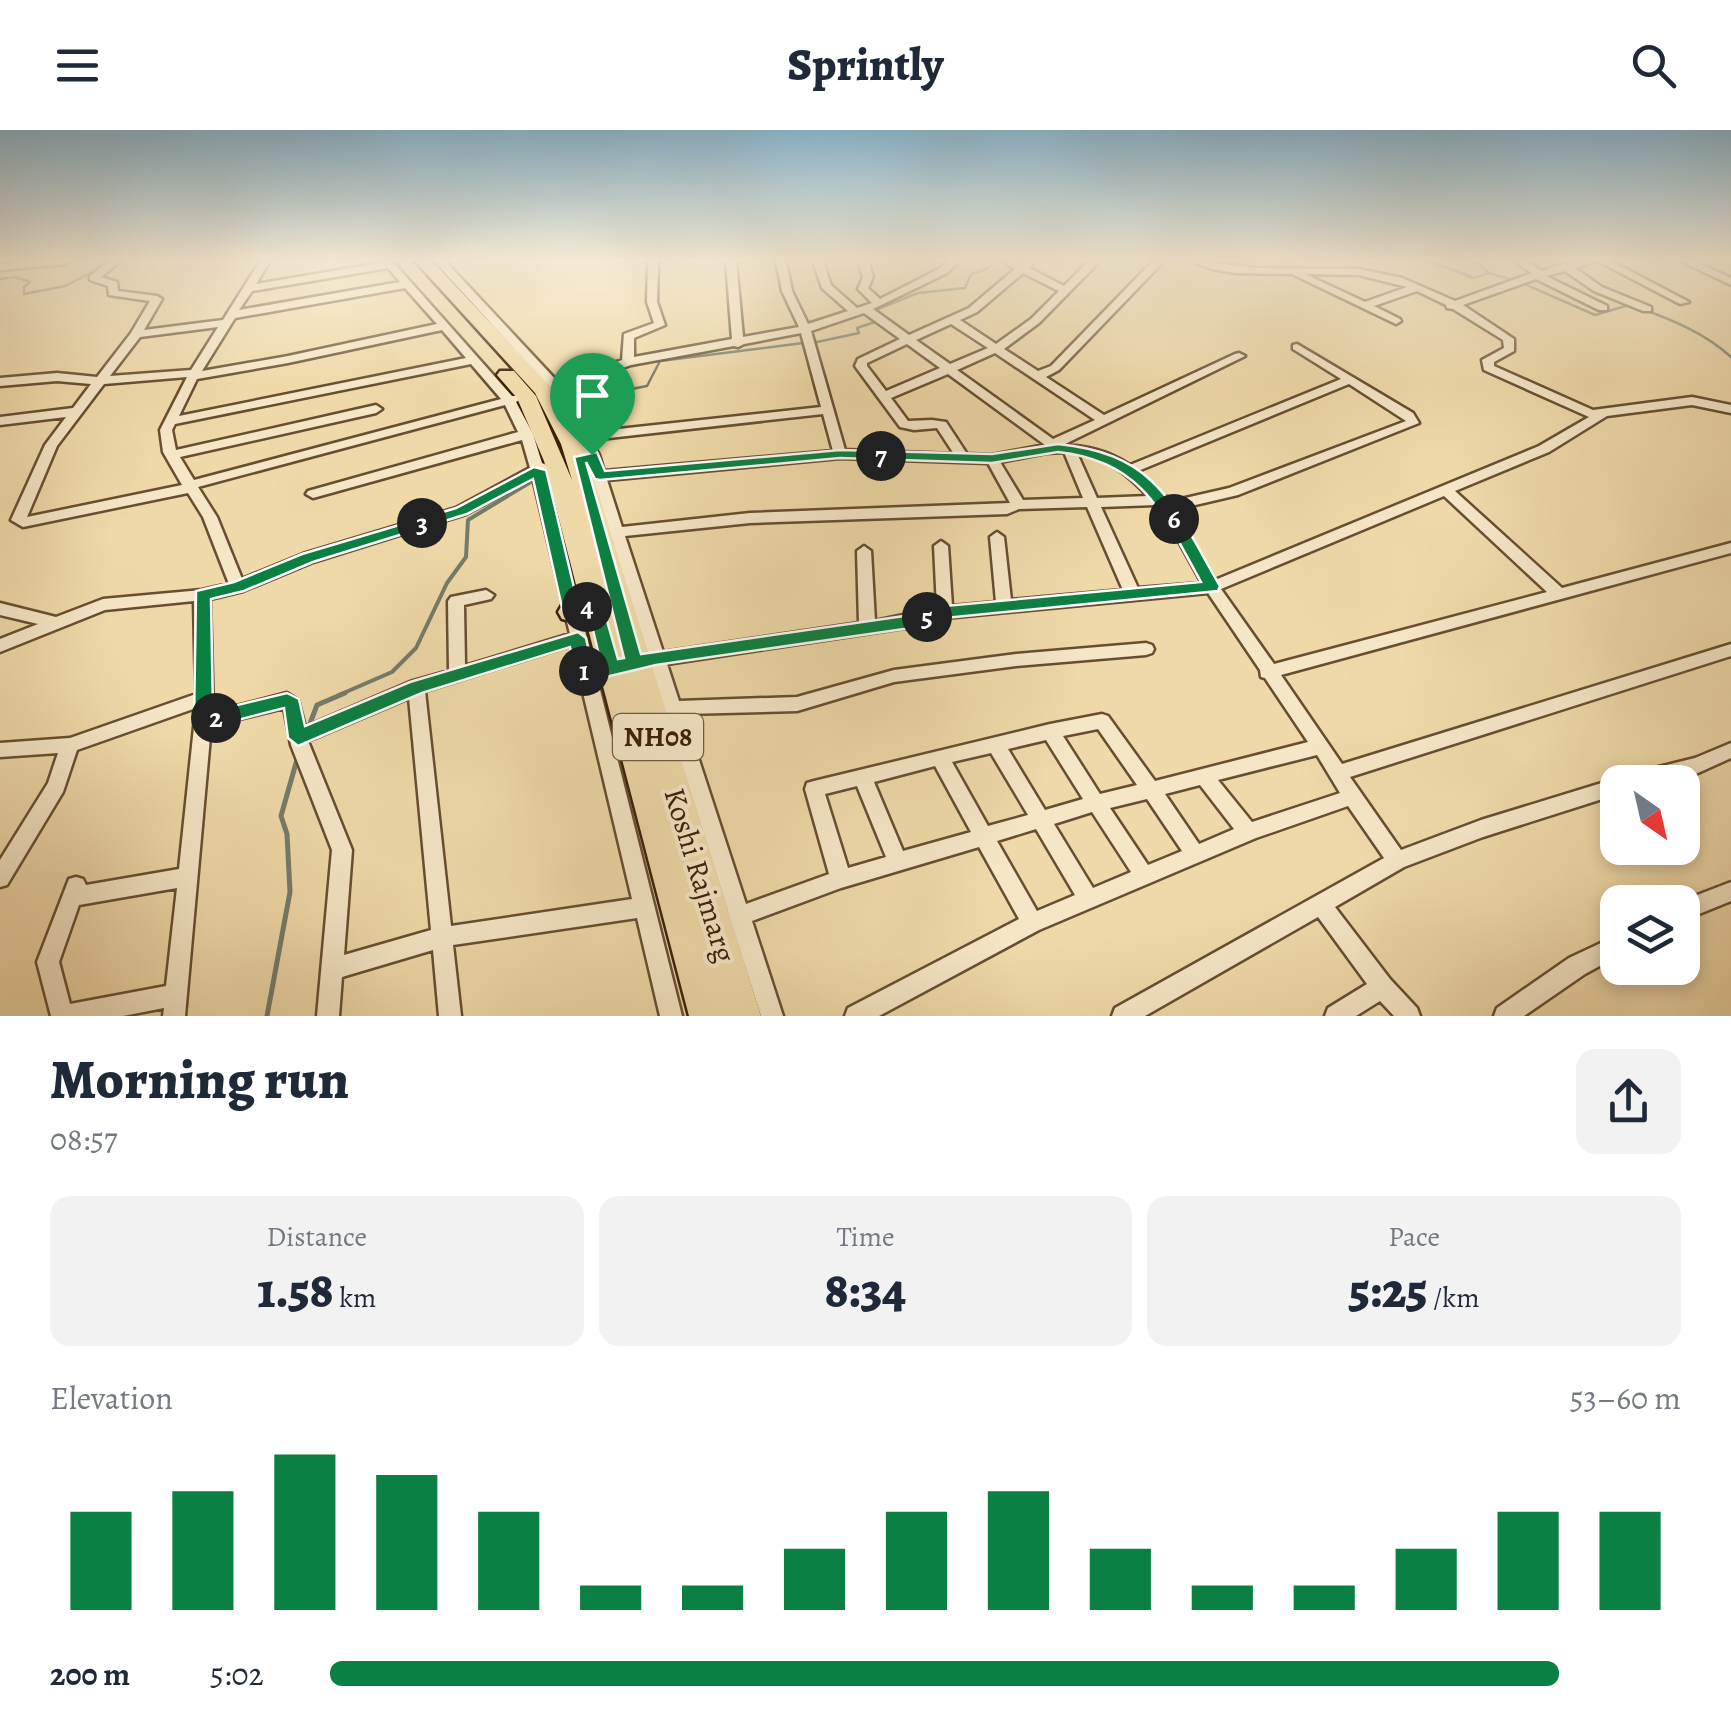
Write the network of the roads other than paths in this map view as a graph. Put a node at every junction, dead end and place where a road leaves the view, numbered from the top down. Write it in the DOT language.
graph roads {
  1 [pos="155,302"];
  2 [pos="240,302"];
  3 [pos="314,302"];
  4 [pos="424,302"];
  5 [pos="436,302"];
  6 [pos="458,302"];
  7 [pos="469,302"];
  8 [pos="652,302"];
  9 [pos="735,302"];
  10 [pos="793,302"];
  11 [pos="849,302"];
  12 [pos="882,302"];
  13 [pos="982,302"];
  14 [pos="1052,302"];
  15 [pos="1119,302"];
  16 [pos="1356,302"];
  17 [pos="1375,302"];
  18 [pos="1444,302"];
  19 [pos="1461,302"];
  20 [pos="1593,302"];
  21 [pos="1631,302"];
  22 [pos="879,304"];
  23 [pos="1364,306"];
  24 [pos="1451,306"];
  25 [pos="1604,308"];
  26 [pos="1647,309"];
  27 [pos="861,311"];
  28 [pos="229,319"];
  29 [pos="951,320"];
  30 [pos="1396,321"];
  31 [pos="445,326"];
  32 [pos="806,329"];
  33 [pos="136,334"];
  34 [pos="908,340"];
  35 [pos="738,344"];
  36 [pos="1296,347"];
  37 [pos="996,348"];
  38 [pos="1239,356"];
  39 [pos="474,360"];
  40 [pos="628,362"];
  41 [pos="950,369"];
  42 [pos="194,374"];
  43 [pos="1037,376"];
  44 [pos="1350,380"];
  45 [pos="96,381"];
  46 [pos="0,382"];
  47 [pos="372,384"];
  48 [pos="534,393"];
  49 [pos="884,397"];
  50 [pos="1731,408"];
  51 [pos="376,409"];
  52 [pos="828,410"];
  53 [pos="74,412"];
  54 [pos="1602,415"];
  55 [pos="1103,420"];
  56 [pos="0,421"];
  57 [pos="171,421"];
  58 [pos="526,434"];
  59 [pos="380,437"];
  60 [pos="1061,447"];
  61 [pos="840,454"];
  62 [pos="172,455"];
  63 [pos="964,459"];
  64 [pos="992,459"];
  65 [pos="574,465"];
  66 [pos="1130,469"];
  67 [pos="190,486"];
  68 [pos="1445,489"];
  69 [pos="313,494"];
  70 [pos="1092,504"];
  71 [pos="1165,504"];
  72 [pos="1018,505"];
  73 [pos="617,532"];
  74 [pos="997,537"];
  75 [pos="941,546"];
  76 [pos="1731,548"];
  77 [pos="864,551"];
  78 [pos="1212,586"];
  79 [pos="238,587"];
  80 [pos="1560,594"];
  81 [pos="202,595"];
  82 [pos="486,595"];
  83 [pos="1133,595"];
  84 [pos="1004,607"];
  85 [pos="0,609"];
  86 [pos="945,612"];
  87 [pos="581,618"];
  88 [pos="52,622"];
  89 [pos="867,628"];
  90 [pos="1,647"];
  91 [pos="1146,649"];
  92 [pos="1731,650"];
  93 [pos="622,666"];
  94 [pos="1267,672"];
  95 [pos="457,674"];
  96 [pos="416,687"];
  97 [pos="205,698"];
  98 [pos="672,708"];
  99 [pos="203,721"];
  100 [pos="1050,732"];
  101 [pos="298,738"];
  102 [pos="70,745"];
  103 [pos="1320,746"];
  104 [pos="998,747"];
  105 [pos="0,750"];
  106 [pos="1731,750"];
  107 [pos="941,760"];
  108 [pos="1698,765"];
  109 [pos="1340,772"];
  110 [pos="1204,776"];
  111 [pos="863,777"];
  112 [pos="1151,790"];
  113 [pos="1600,792"];
  114 [pos="1352,796"];
  115 [pos="1096,803"];
  116 [pos="1040,820"];
  117 [pos="1249,832"];
  118 [pos="984,836"];
  119 [pos="1196,855"];
  120 [pos="898,862"];
  121 [pos="1398,862"];
  122 [pos="1144,875"];
  123 [pos="188,877"];
  124 [pos="0,878"];
  125 [pos="841,879"];
  126 [pos="1731,892"];
  127 [pos="1088,899"];
  128 [pos="1321,904"];
  129 [pos="1700,904"];
  130 [pos="644,907"];
  131 [pos="728,921"];
  132 [pos="1032,923"];
  133 [pos="687,936"];
  134 [pos="442,938"];
  135 [pos="654,948"];
  136 [pos="1600,954"];
  137 [pos="330,970"];
  138 [pos="1382,988"];
  139 [pos="175,1006"];
  140 [pos="64,1016"];
  141 [pos="328,1016"];
  142 [pos="450,1016"];
  143 [pos="671,1016"];
  144 [pos="708,1016"];
  145 [pos="742,1016"];
  146 [pos="772,1016"];
  147 [pos="856,1016"];
  148 [pos="1122,1016"];
  149 [pos="1336,1016"];
  150 [pos="1408,1016"];
  151 [pos="1505,1016"];
  1 -- 33 [label="street"];
  2 -- 28 [label="street"];
  3 -- 28 [label="street"];
  4 -- 31 [label="street"];
  5 -- 48 [label="main road, Koshi Rajmarg / NH08"];
  6 -- 48 [label="main road, Koshi Rajmarg / NH08"];
  7 -- 48 [label="street"];
  8 -- 40 [label="street"];
  9 -- 35 [label="street"];
  10 -- 32 [label="street"];
  11 -- 27 [label="street"];
  12 -- 22 [label="street"];
  13 -- 29 [label="street"];
  14 -- 37 [label="street"];
  15 -- 43 [label="street"];
  16 -- 23 [label="street"];
  17 -- 23 [label="street"];
  18 -- 24 [label="street"];
  19 -- 24 [label="street"];
  20 -- 25 [label="street"];
  21 -- 26 [label="street"];
  22 -- 27 [label="street"];
  23 -- 30 [label="street"];
  24 -- 54 [label="street"];
  27 -- 32 [label="street"];
  27 -- 34 [label="street"];
  28 -- 33 [label="street"];
  28 -- 42 [label="street"];
  29 -- 34 [label="street"];
  29 -- 37 [label="street"];
  31 -- 39 [label="street"];
  31 -- 42 [label="street"];
  32 -- 35 [label="street"];
  32 -- 52 [label="street"];
  33 -- 45 [label="street"];
  34 -- 41 [label="street"];
  34 -- 49 [label="street"];
  35 -- 40 [label="street"];
  36 -- 44 [label="street"];
  37 -- 41 [label="street"];
  37 -- 43 [label="street"];
  38 -- 55 [label="street"];
  39 -- 47 [label="street"];
  39 -- 48 [label="street"];
  40 -- 48 [label="street"];
  41 -- 49 [label="street"];
  41 -- 60 [label="street"];
  42 -- 45 [label="street"];
  42 -- 57 [label="street"];
  43 -- 55 [label="street"];
  44 -- 66 [label="street"];
  44 -- 71 [label="street"];
  45 -- 46 [label="street"];
  45 -- 53 [label="street"];
  47 -- 51 [label="street"];
  47 -- 57 [label="street"];
  48 -- 58 [label="street"];
  48 -- 59 [label="street"];
  48 -- 65 [label="main road, Koshi Rajmarg / NH08"];
  48 -- 65 [label="street"];
  49 -- 63 [label="street"];
  50 -- 54 [label="street"];
  51 -- 59 [label="street"];
  51 -- 62 [label="street"];
  52 -- 61 [label="street"];
  52 -- 65 [label="street"];
  53 -- 56 [label="street"];
  53 -- 67 [label="street"];
  54 -- 68 [label="street"];
  55 -- 60 [label="street"];
  57 -- 62 [label="street"];
  58 -- 65 [label="street"];
  58 -- 69 [label="street"];
  59 -- 67 [label="street"];
  60 -- 64 [label="street"];
  60 -- 66 [label="street"];
  60 -- 70 [label="street"];
  61 -- 63 [label="street"];
  61 -- 65 [label="street"];
  62 -- 67 [label="street"];
  63 -- 64 [label="street"];
  64 -- 72 [label="street"];
  65 -- 73 [label="street"];
  65 -- 79 [label="street"];
  65 -- 87 [label="main road, Koshi Rajmarg / NH08"];
  65 -- 93 [label="main road, Koshi Rajmarg / NH08"];
  66 -- 71 [label="street"];
  67 -- 79 [label="street"];
  68 -- 78 [label="street"];
  68 -- 80 [label="street"];
  70 -- 71 [label="street"];
  70 -- 72 [label="street"];
  70 -- 83 [label="street"];
  71 -- 78 [label="street"];
  72 -- 73 [label="street"];
  73 -- 93 [label="street"];
  74 -- 84 [label="street"];
  75 -- 86 [label="street"];
  76 -- 80 [label="street"];
  77 -- 89 [label="street"];
  78 -- 83 [label="street"];
  78 -- 94 [label="street"];
  79 -- 81 [label="street"];
  80 -- 94 [label="street"];
  81 -- 88 [label="street"];
  81 -- 97 [label="street"];
  82 -- 95 [label="street"];
  83 -- 84 [label="street"];
  84 -- 86 [label="street"];
  85 -- 88 [label="street"];
  86 -- 89 [label="street"];
  87 -- 93 [label="main road, Koshi Rajmarg / NH08"];
  87 -- 95 [label="street"];
  88 -- 90 [label="street"];
  89 -- 93 [label="street"];
  91 -- 98 [label="street"];
  92 -- 109 [label="street"];
  93 -- 98 [label="street"];
  93 -- 130 [label="street"];
  93 -- 131 [label="main road, Koshi Rajmarg / NH08"];
  93 -- 133 [label="main road, Koshi Rajmarg / NH08"];
  94 -- 103 [label="street"];
  95 -- 96 [label="street"];
  96 -- 101 [label="street"];
  96 -- 134 [label="street"];
  97 -- 99 [label="street"];
  97 -- 102 [label="street"];
  98 -- 131 [label="street"];
  99 -- 101 [label="street"];
  99 -- 123 [label="street"];
  100 -- 104 [label="street"];
  100 -- 112 [label="street"];
  100 -- 115 [label="street"];
  101 -- 137 [label="street"];
  102 -- 105 [label="street"];
  102 -- 124 [label="street"];
  103 -- 109 [label="street"];
  103 -- 110 [label="street"];
  104 -- 107 [label="street"];
  104 -- 116 [label="street"];
  106 -- 108 [label="street"];
  107 -- 111 [label="street"];
  107 -- 118 [label="street"];
  109 -- 114 [label="street"];
  110 -- 112 [label="street"];
  110 -- 117 [label="street"];
  111 -- 120 [label="street"];
  111 -- 125 [label="street"];
  112 -- 115 [label="street"];
  112 -- 119 [label="street"];
  113 -- 121 [label="street"];
  114 -- 117 [label="street"];
  114 -- 121 [label="street"];
  115 -- 116 [label="street"];
  115 -- 122 [label="street"];
  116 -- 118 [label="street"];
  116 -- 127 [label="street"];
  117 -- 119 [label="street"];
  118 -- 120 [label="street"];
  118 -- 132 [label="street"];
  119 -- 122 [label="street"];
  120 -- 125 [label="street"];
  121 -- 128 [label="street"];
  122 -- 127 [label="street"];
  123 -- 139 [label="street"];
  123 -- 140 [label="street"];
  125 -- 131 [label="street"];
  126 -- 129 [label="street"];
  127 -- 132 [label="street"];
  128 -- 138 [label="street"];
  128 -- 148 [label="street"];
  130 -- 134 [label="street"];
  130 -- 135 [label="street"];
  131 -- 133 [label="street"];
  131 -- 145 [label="main road, Koshi Rajmarg / NH08"];
  131 -- 146 [label="street"];
  132 -- 147 [label="street"];
  133 -- 135 [label="street"];
  133 -- 144 [label="main road, Koshi Rajmarg / NH08"];
  134 -- 137 [label="street"];
  134 -- 142 [label="street"];
  135 -- 143 [label="street"];
  136 -- 151 [label="street"];
  137 -- 141 [label="street"];
  138 -- 149 [label="street"];
  138 -- 150 [label="street"];
  139 -- 140 [label="street"];
}
